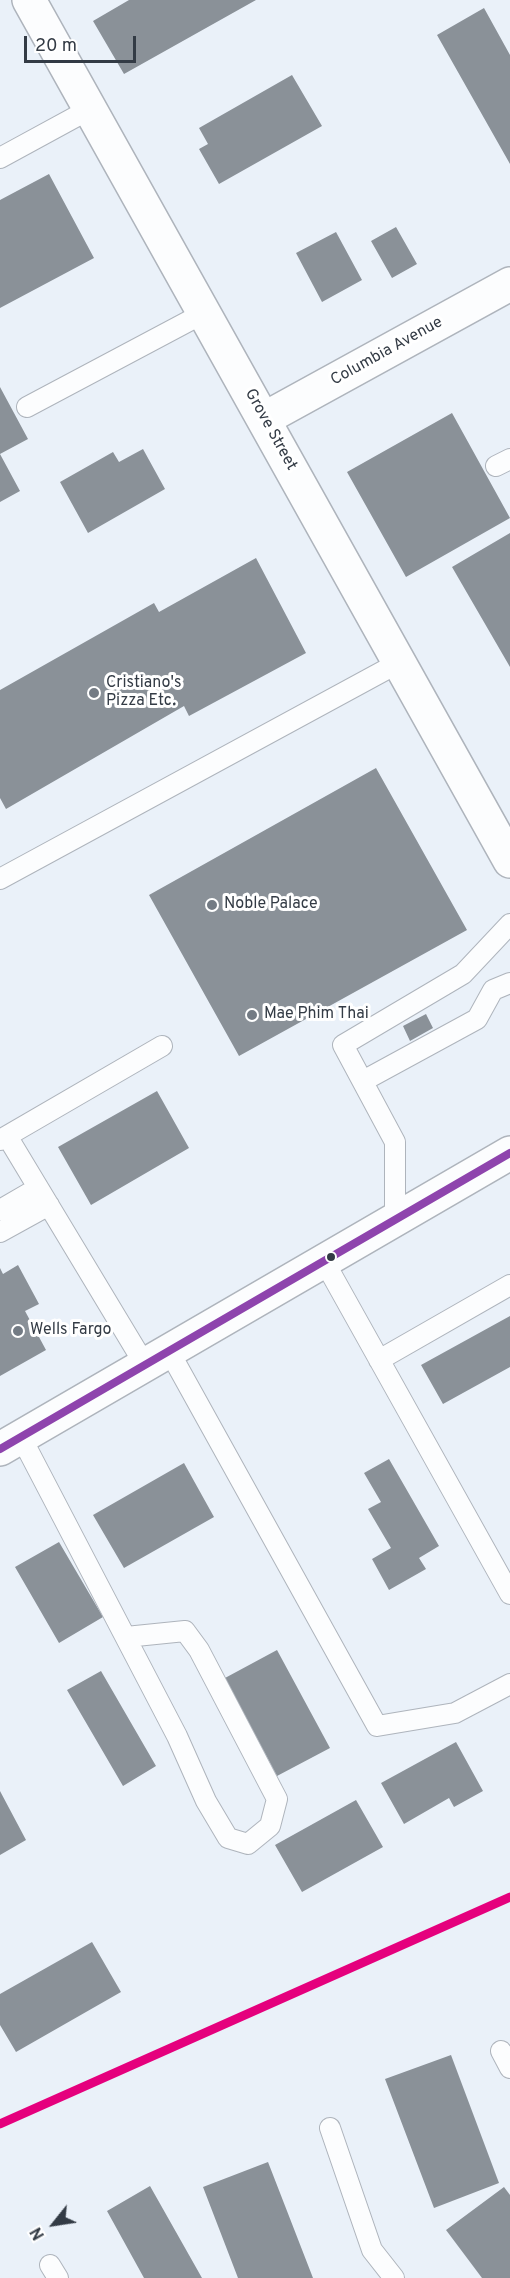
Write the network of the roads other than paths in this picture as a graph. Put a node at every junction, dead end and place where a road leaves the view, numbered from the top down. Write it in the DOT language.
graph roads {
  1 [pos="29,0"];
  2 [pos="90,109"];
  3 [pos="0,158"];
  4 [pos="510,284"];
  5 [pos="204,313"];
  6 [pos="27,407"];
  7 [pos="264,419"];
  8 [pos="400,662"];
  9 [pos="510,861"];
  10 [pos="0,879"];
  11 [pos="510,924"];
  12 [pos="510,983"];
  13 [pos="162,1046"];
  14 [pos="363,1081"];
  15 [pos="3,1138"];
  16 [pos="510,1153"];
  17 [pos="38,1188"];
  18 [pos="49,1205"];
  19 [pos="0,1210"];
  20 [pos="395,1220"];
  21 [pos="0,1232"];
  22 [pos="324,1261"];
  23 [pos="510,1285"];
  24 [pos="157,1358"];
  25 [pos="379,1360"];
  26 [pos="10,1443"];
  27 [pos="503,1566"];
  28 [pos="510,1594"];
  29 [pos="126,1637"];
  30 [pos="510,1684"];
  31 [pos="330,2128"];
  32 [pos="394,2278"];
  1 -- 2 [label="street, Grove Street"];
  2 -- 3 [label="lane"];
  2 -- 5 [label="street, Grove Street"];
  4 -- 7 [label="street, Columbia Avenue"];
  5 -- 6 [label="lane"];
  5 -- 7 [label="street, Grove Street"];
  7 -- 8 [label="street, Grove Street"];
  8 -- 9 [label="street, Grove Street"];
  8 -- 10 [label="lane"];
  11 -- 14 [label="lane"];
  12 -- 14 [label="lane"];
  13 -- 15 [label="lane"];
  14 -- 20 [label="lane"];
  15 -- 17 [label="lane"];
  16 -- 20 [label="street"];
  17 -- 18 [label="lane"];
  17 -- 19 [label="lane"];
  18 -- 21 [label="lane"];
  18 -- 24 [label="lane"];
  20 -- 22 [label="street"];
  22 -- 24 [label="street"];
  22 -- 25 [label="lane"];
  23 -- 25 [label="lane"];
  24 -- 26 [label="street"];
  24 -- 30 [label="lane"];
  25 -- 27 [label="lane"];
  26 -- 29 [label="lane"];
  27 -- 28 [label="lane"];
  29 -- 29 [label="lane"];
  31 -- 32 [label="lane"];
}
